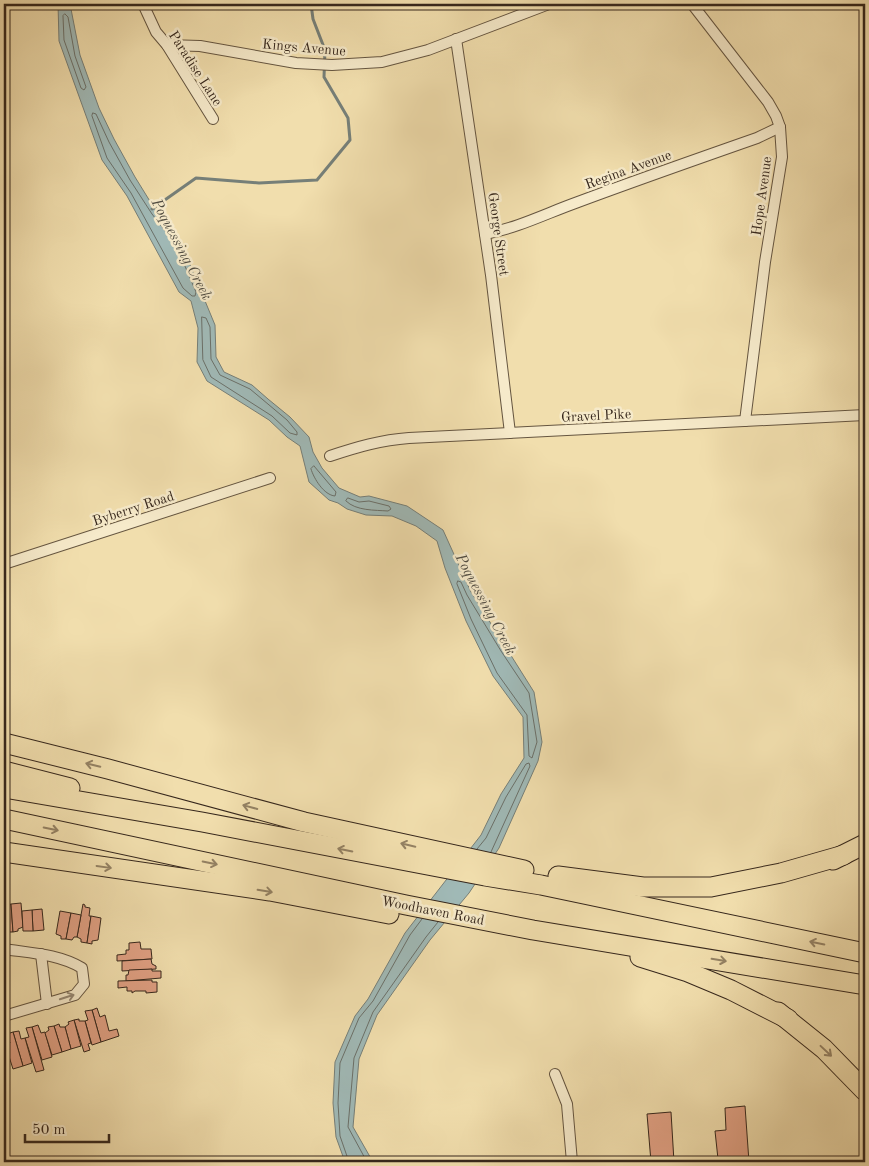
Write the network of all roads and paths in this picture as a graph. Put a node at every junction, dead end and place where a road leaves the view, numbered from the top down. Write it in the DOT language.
graph roads {
  1 [pos="143,4"];
  2 [pos="549,4"];
  3 [pos="692,4"];
  4 [pos="456,39"];
  5 [pos="167,45"];
  6 [pos="214,119"];
  7 [pos="780,127"];
  8 [pos="485,234"];
  9 [pos="865,416"];
  10 [pos="745,421"];
  11 [pos="510,433"];
  12 [pos="330,456"];
  13 [pos="270,478"];
  14 [pos="4,564"];
  15 [pos="4,743"];
  16 [pos="4,771"];
  17 [pos="4,788"];
  18 [pos="4,819"];
  19 [pos="202,822"];
  20 [pos="865,844"];
  21 [pos="4,852"];
  22 [pos="844,854"];
  23 [pos="450,862"];
  24 [pos="487,870"];
  25 [pos="541,885"];
  26 [pos="414,913"];
  27 [pos="454,920"];
  28 [pos="533,930"];
  29 [pos="4,949"];
  30 [pos="865,953"];
  31 [pos="41,954"];
  32 [pos="865,985"];
  33 [pos="47,1004"];
  34 [pos="4,1016"];
  35 [pos="788,1019"];
  36 [pos="555,1074"];
  37 [pos="865,1092"];
  38 [pos="572,1162"];
  1 -- 5 [label="street, Paradise Lane"];
  2 -- 4 [label="street, Kings Avenue"];
  3 -- 7 [label="street, Hope Avenue"];
  4 -- 5 [label="street, Kings Avenue"];
  4 -- 8 [label="street, George Street"];
  5 -- 6 [label="street, Paradise Lane"];
  7 -- 8 [label="street, Regina Avenue"];
  7 -- 10 [label="street, Hope Avenue"];
  8 -- 11 [label="street, George Street"];
  9 -- 10 [label="street, Gravel Pike"];
  10 -- 11 [label="street, Gravel Pike"];
  11 -- 12 [label="street, Gravel Pike"];
  13 -- 14 [label="street, Byberry Road"];
  23 -- 15 [label="highway, one-way"];
  16 -- 19 [label="highway"];
  17 -- 19 [label="highway"];
  18 -- 26 [label="highway, Woodhaven Road, one-way"];
  23 -- 19 [label="highway, one-way"];
  20 -- 22 [label="highway"];
  21 -- 26 [label="highway, one-way"];
  22 -- 24 [label="highway"];
  22 -- 25 [label="highway"];
  23 -- 24 [label="highway"];
  24 -- 25 [label="highway"];
  30 -- 25 [label="highway, one-way"];
  26 -- 27 [label="highway, Woodhaven Road"];
  27 -- 28 [label="highway, Woodhaven Road"];
  27 -- 35 [label="highway"];
  28 -- 32 [label="highway, Woodhaven Road, one-way"];
  28 -- 35 [label="highway"];
  29 -- 31 [label="street"];
  31 -- 33 [label="street"];
  33 -- 31 [label="street, one-way"];
  33 -- 34 [label="street"];
  35 -- 37 [label="highway, one-way"];
  36 -- 38 [label="street"];
}
